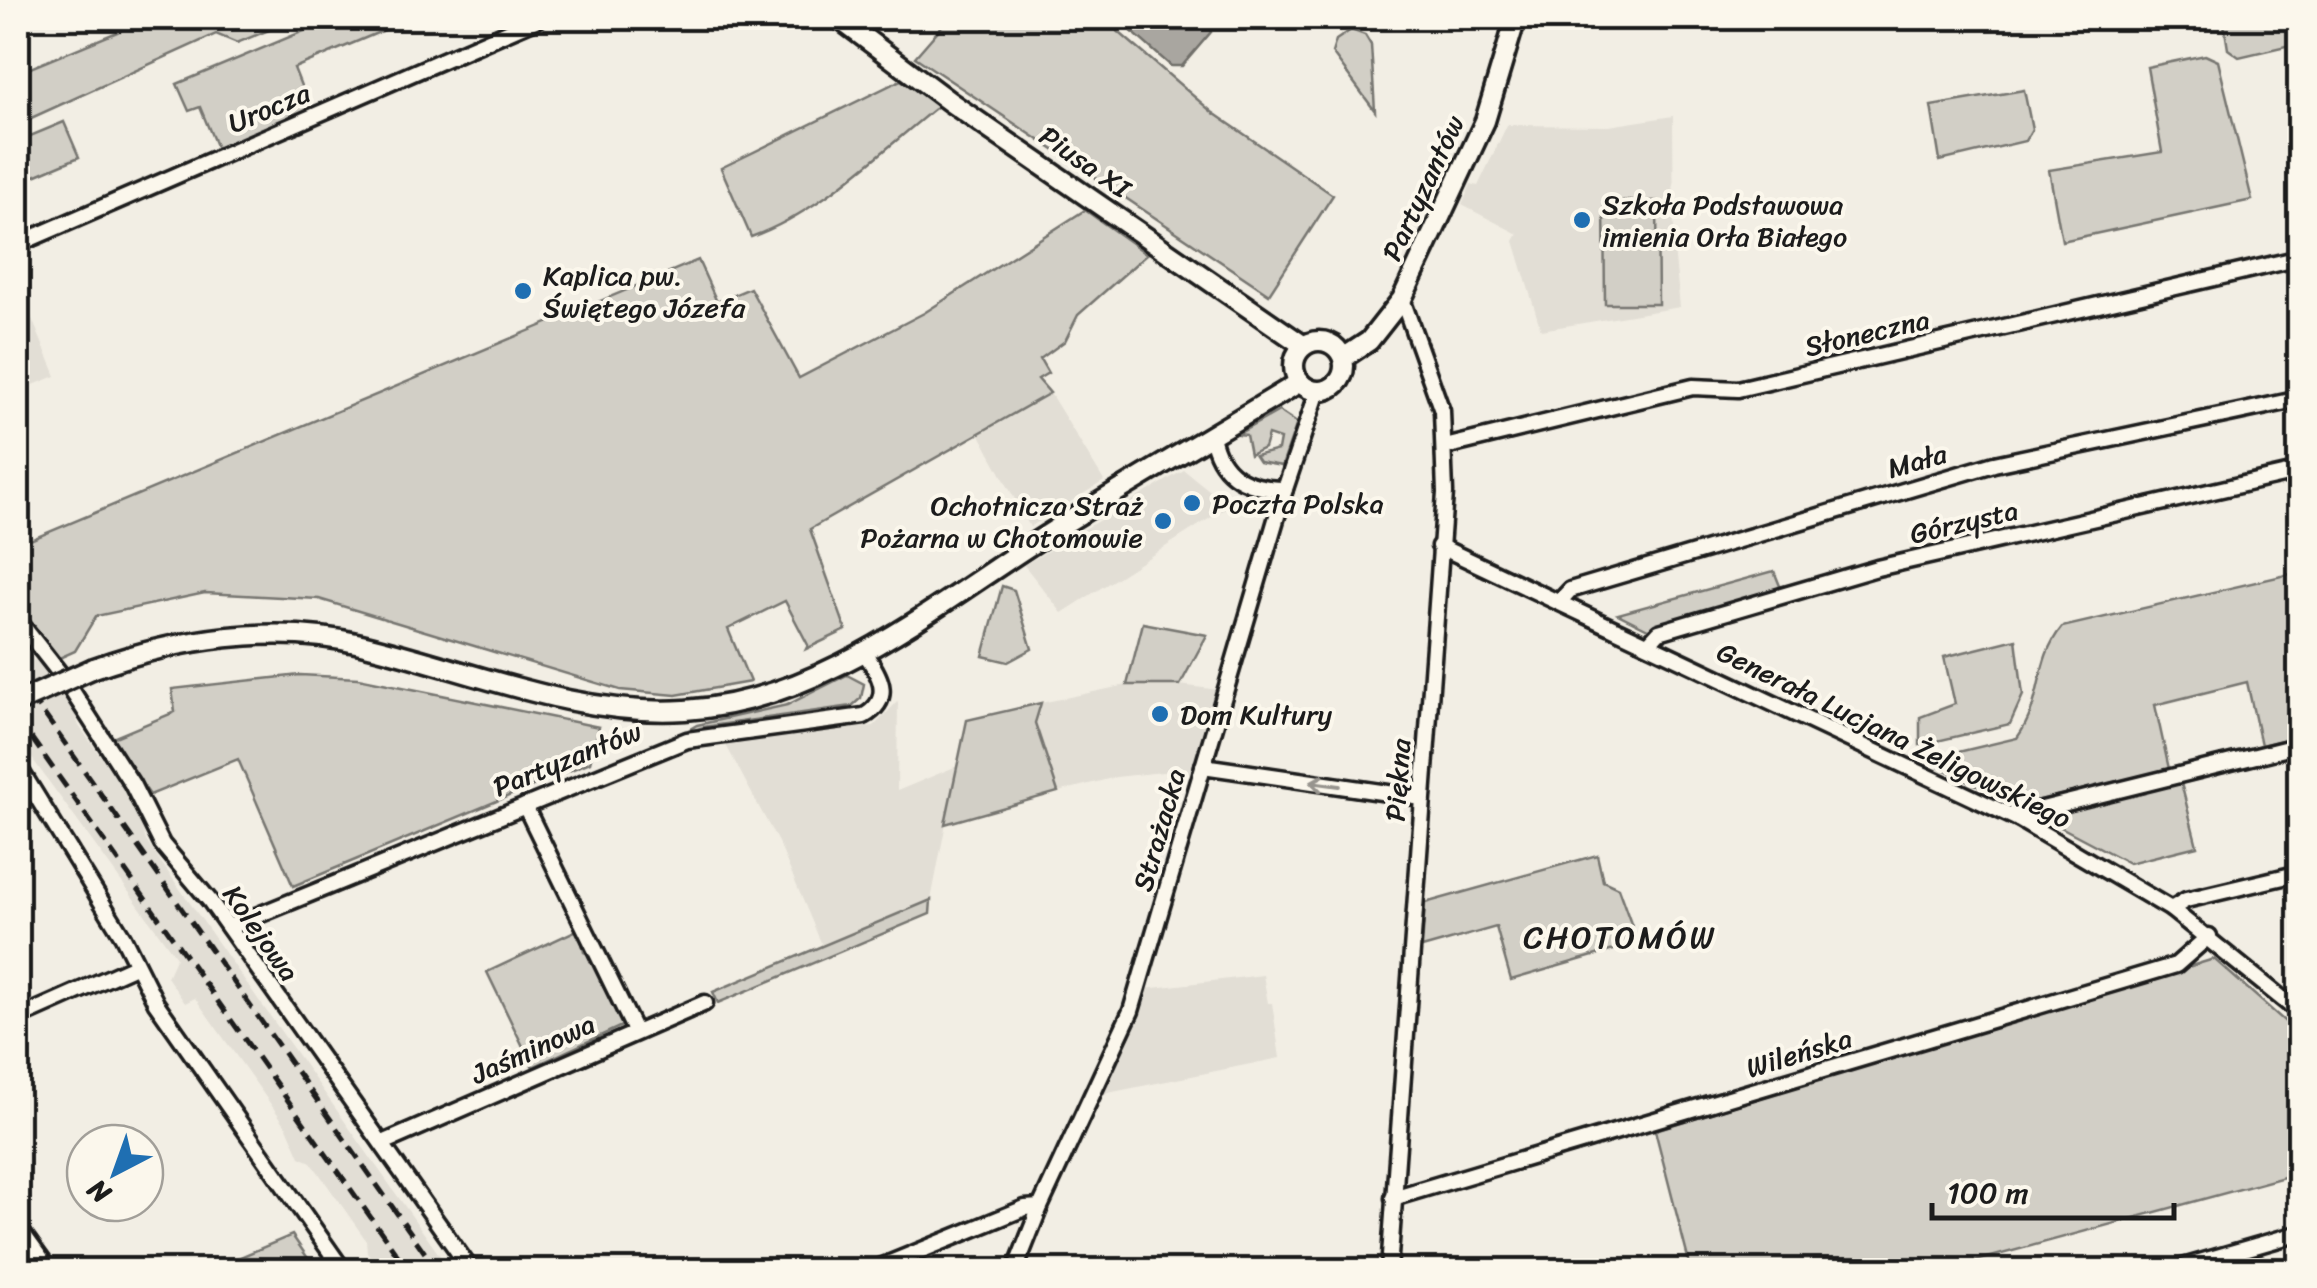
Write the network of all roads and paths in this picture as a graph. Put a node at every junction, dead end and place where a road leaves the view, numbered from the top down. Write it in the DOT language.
graph roads {
  1 [pos="540,18"];
  2 [pos="838,18"];
  3 [pos="1516,18"];
  4 [pos="1538,18"];
  5 [pos="1708,18"];
  6 [pos="18,244"];
  7 [pos="2300,258"];
  8 [pos="1402,299"];
  9 [pos="1304,346"];
  10 [pos="1342,358"];
  11 [pos="1300,382"];
  12 [pos="1318,391"];
  13 [pos="2300,399"];
  14 [pos="1212,435"];
  15 [pos="1445,447"];
  16 [pos="2300,471"];
  17 [pos="1285,489"];
  18 [pos="1440,546"];
  19 [pos="1559,602"];
  20 [pos="18,620"];
  21 [pos="1648,644"];
  22 [pos="863,651"];
  23 [pos="18,702"];
  24 [pos="2300,745"];
  25 [pos="18,766"];
  26 [pos="1203,766"];
  27 [pos="1422,798"];
  28 [pos="525,806"];
  29 [pos="2018,819"];
  30 [pos="2300,873"];
  31 [pos="2171,909"];
  32 [pos="229,928"];
  33 [pos="2209,936"];
  34 [pos="135,966"];
  35 [pos="705,1003"];
  36 [pos="2300,1013"];
  37 [pos="18,1018"];
  38 [pos="634,1030"];
  39 [pos="383,1144"];
  40 [pos="1394,1198"];
  41 [pos="1040,1207"];
  42 [pos="18,1227"];
  43 [pos="2300,1234"];
  44 [pos="49,1270"];
  45 [pos="343,1270"];
  46 [pos="470,1270"];
  47 [pos="872,1270"];
  48 [pos="1015,1270"];
  49 [pos="1389,1270"];
  50 [pos="2172,1270"];
  1 -- 6 [label="street, Urocza"];
  2 -- 9 [label="street, Piusa XI"];
  3 -- 8 [label="street, Partyzantów"];
  4 -- 5 [label="street"];
  7 -- 15 [label="street, Słoneczna"];
  8 -- 10 [label="street, Partyzantów"];
  8 -- 15 [label="street, Piękna"];
  9 -- 10 [label="street"];
  9 -- 11 [label="street"];
  10 -- 12 [label="street"];
  11 -- 12 [label="street"];
  11 -- 14 [label="street"];
  12 -- 17 [label="street, Strażacka"];
  13 -- 19 [label="street, Mała"];
  14 -- 17 [label="street"];
  14 -- 22 [label="street"];
  15 -- 18 [label="street, Piękna"];
  16 -- 21 [label="street, Górzysta"];
  17 -- 26 [label="street, Strażacka"];
  18 -- 19 [label="street, Generała Lucjana Żeligowskiego"];
  18 -- 27 [label="street, Piękna"];
  19 -- 21 [label="street, Generała Lucjana Żeligowskiego"];
  20 -- 32 [label="street, Kolejowa"];
  21 -- 29 [label="street, Generała Lucjana Żeligowskiego"];
  22 -- 23 [label="street, bridge"];
  22 -- 28 [label="street, Partyzantów"];
  24 -- 29 [label="street"];
  25 -- 34 [label="street"];
  27 -- 26 [label="street, one-way"];
  26 -- 41 [label="street, Strażacka"];
  27 -- 40 [label="street, Piękna"];
  28 -- 32 [label="street, Partyzantów"];
  28 -- 38 [label="street"];
  29 -- 31 [label="street, Generała Lucjana Żeligowskiego"];
  30 -- 31 [label="street"];
  31 -- 33 [label="street, Generała Lucjana Żeligowskiego"];
  32 -- 39 [label="street, Kolejowa"];
  33 -- 36 [label="street, Generała Lucjana Żeligowskiego"];
  33 -- 40 [label="street, Wileńska"];
  34 -- 37 [label="street"];
  34 -- 45 [label="street"];
  35 -- 38 [label="street, Jaśminowa"];
  38 -- 39 [label="street, Jaśminowa"];
  39 -- 46 [label="street, Kolejowa"];
  40 -- 49 [label="street, Piękna"];
  41 -- 47 [label="street"];
  41 -- 48 [label="street, Strażacka"];
  42 -- 44 [label="street"];
  43 -- 50 [label="street"];
}
